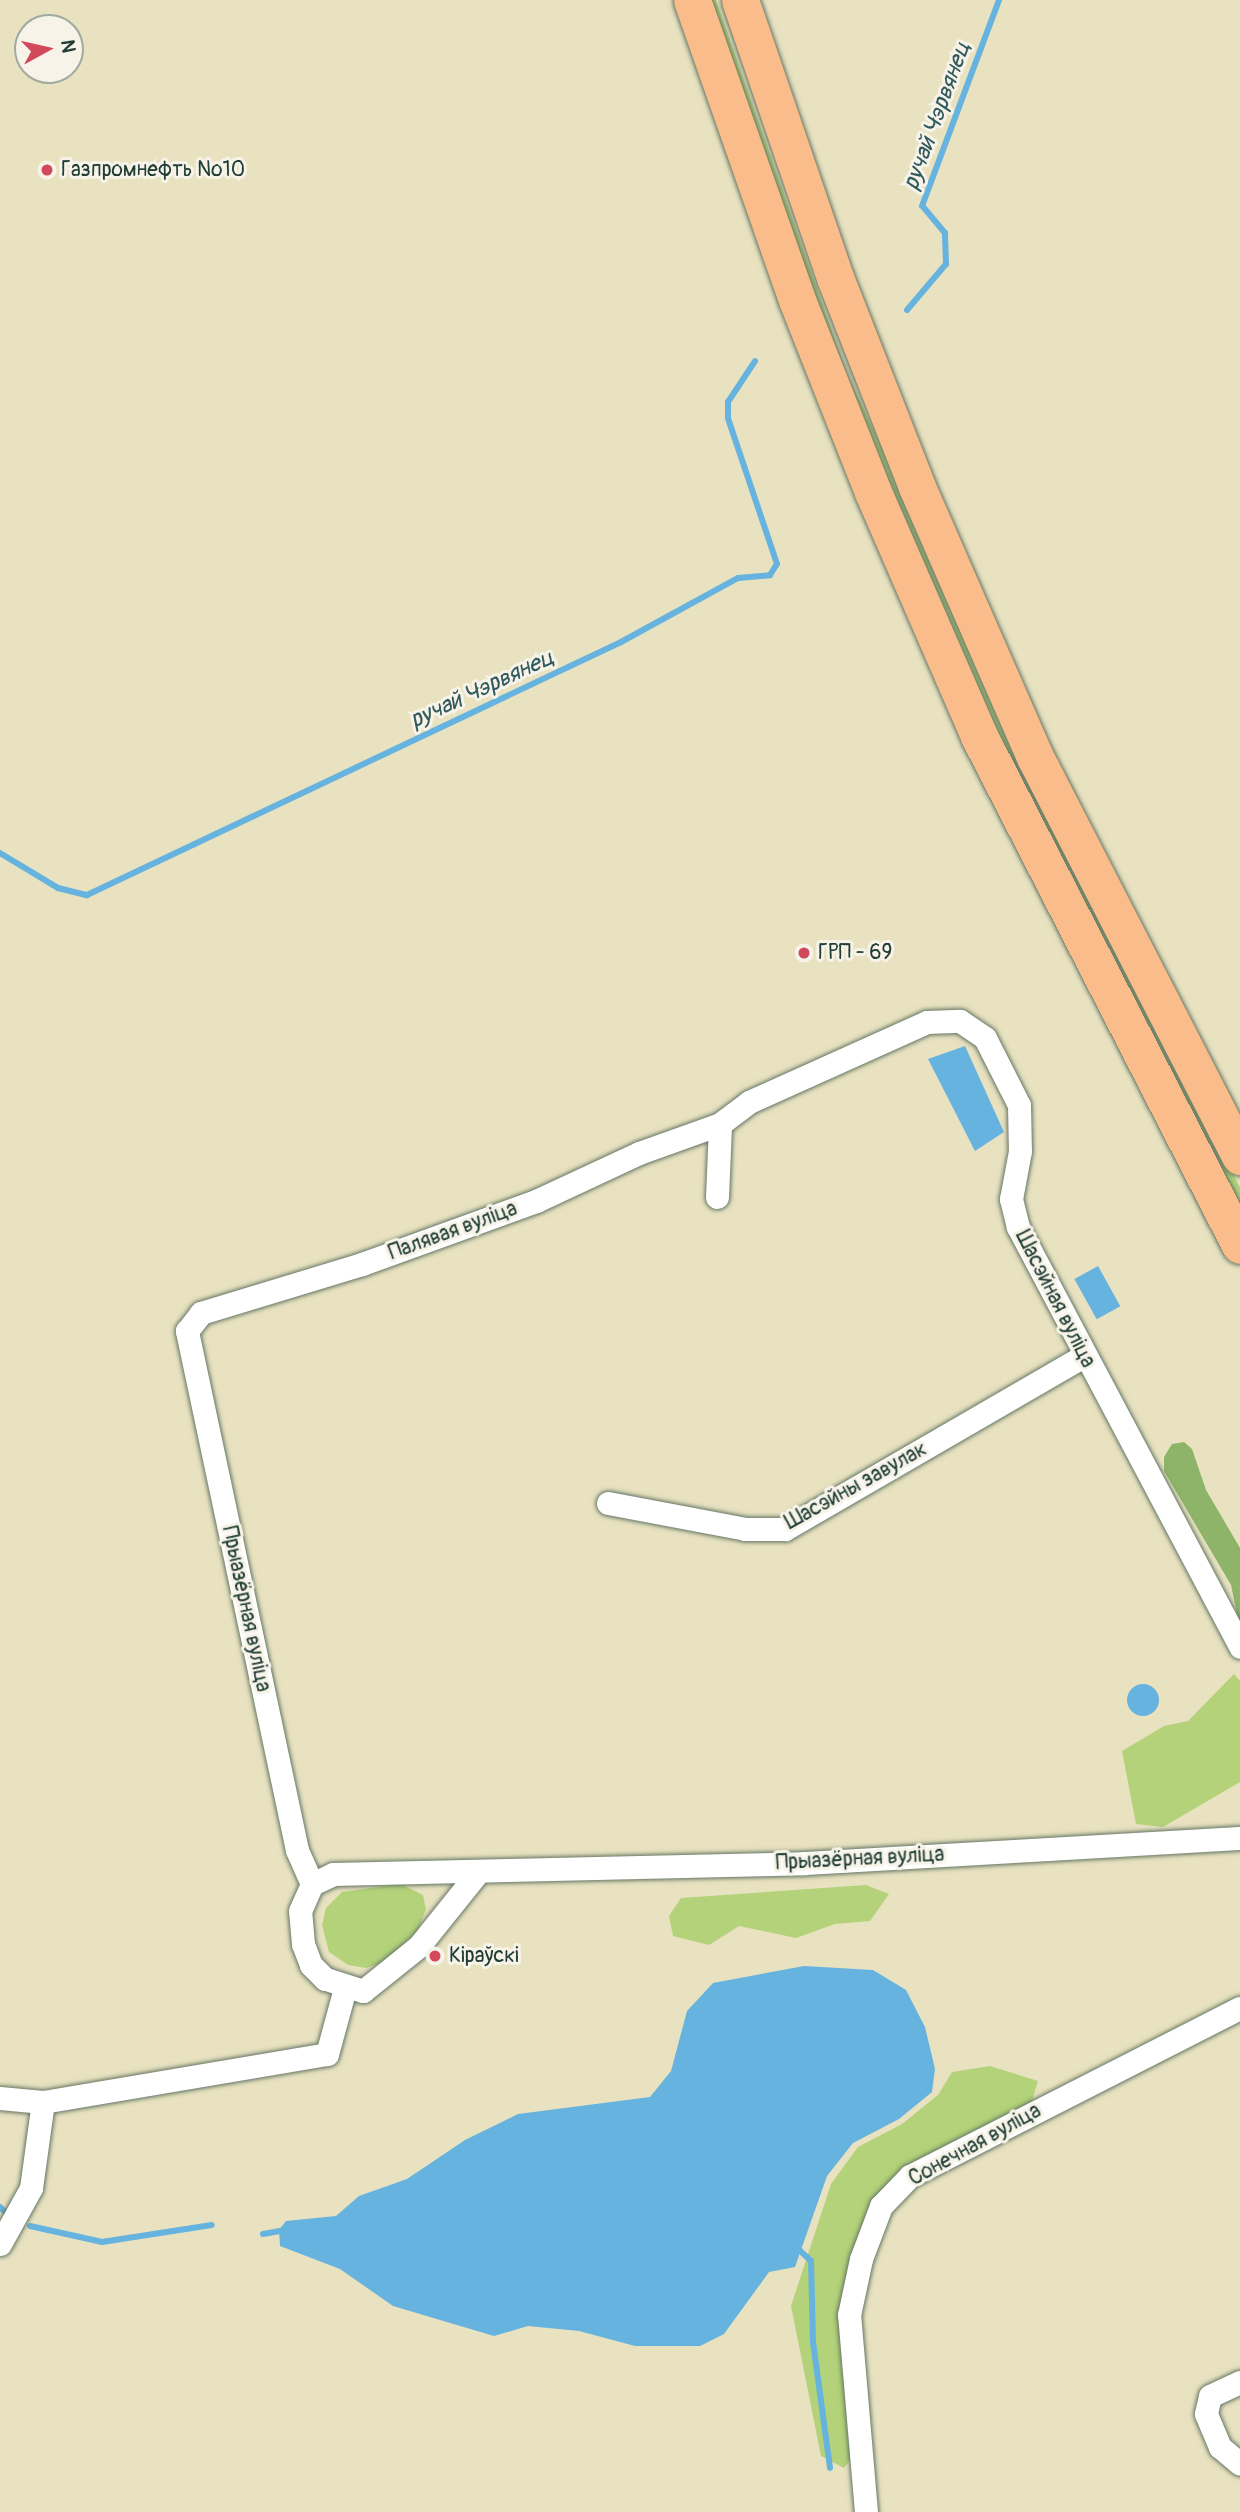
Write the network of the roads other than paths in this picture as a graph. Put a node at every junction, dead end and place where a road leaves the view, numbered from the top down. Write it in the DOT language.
graph roads {
  1 [pos="692,0"];
  2 [pos="740,0"];
  3 [pos="720,1124"];
  4 [pos="1240,1156"];
  5 [pos="717,1197"];
  6 [pos="1240,1245"];
  7 [pos="187,1331"];
  8 [pos="1083,1356"];
  9 [pos="608,1503"];
  10 [pos="1240,1647"];
  11 [pos="1240,1838"];
  12 [pos="479,1871"];
  13 [pos="312,1884"];
  14 [pos="345,1988"];
  15 [pos="1240,2008"];
  16 [pos="0,2098"];
  17 [pos="43,2102"];
  18 [pos="0,2244"];
  19 [pos="1240,2382"];
  20 [pos="1240,2464"];
  21 [pos="866,2512"];
  1 -- 6 [label="main road"];
  2 -- 4 [label="main road"];
  3 -- 5 [label="street"];
  3 -- 7 [label="street, Палявая вуліца"];
  3 -- 8 [label="street, Шасэйная вуліца"];
  7 -- 13 [label="street, Прыазёрная вуліца"];
  8 -- 9 [label="street, Шасэйны завулак"];
  8 -- 10 [label="street, Шасэйная вуліца"];
  11 -- 12 [label="street, Прыазёрная вуліца"];
  12 -- 13 [label="street, Прыазёрная вуліца"];
  12 -- 14 [label="street"];
  13 -- 14 [label="street"];
  14 -- 17 [label="street"];
  15 -- 21 [label="street, Сонечная вуліца"];
  16 -- 17 [label="street"];
  17 -- 18 [label="street"];
  19 -- 20 [label="street"];
}
